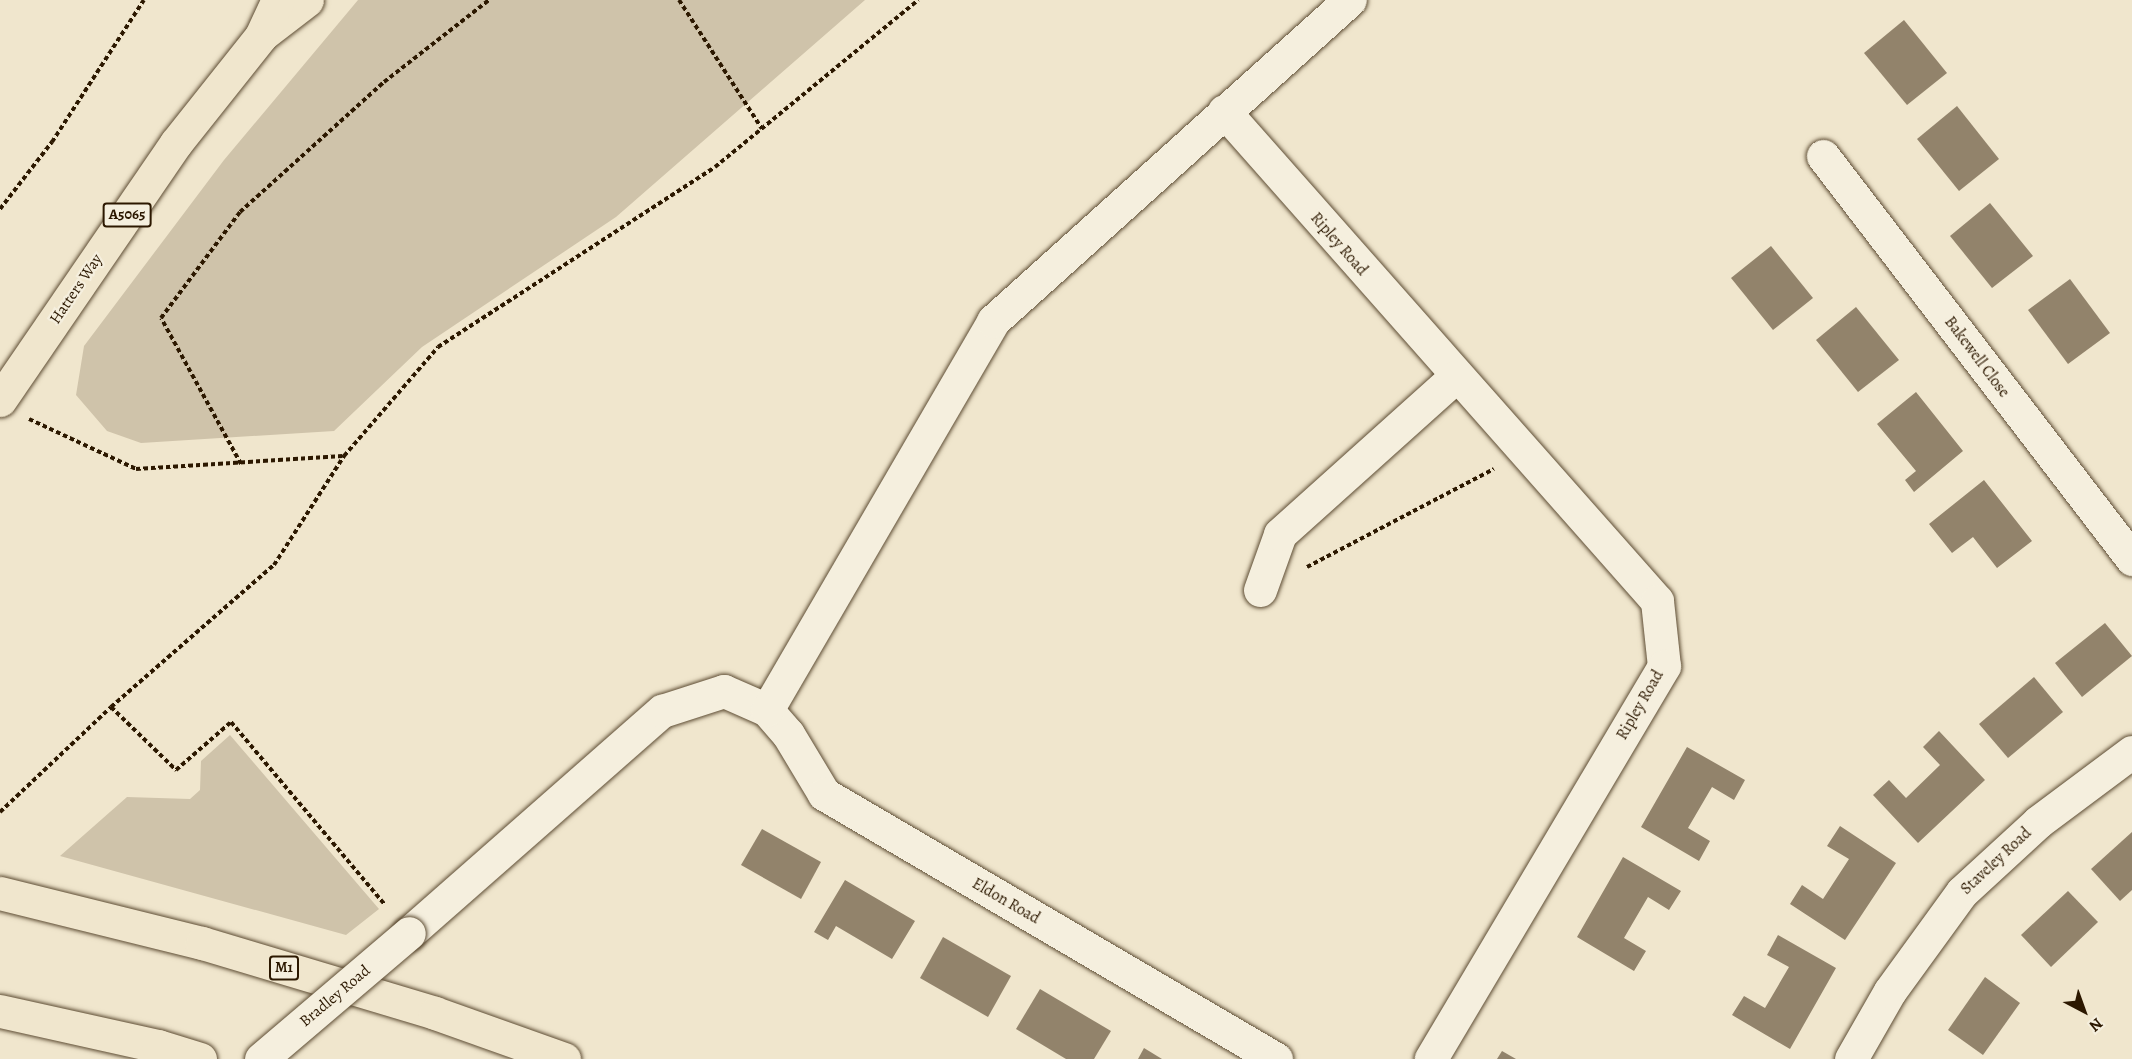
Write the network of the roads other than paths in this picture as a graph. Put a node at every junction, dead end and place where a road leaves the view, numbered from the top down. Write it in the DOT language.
graph roads {
  1 [pos="278,0"];
  2 [pos="307,0"];
  3 [pos="1350,0"];
  4 [pos="261,36"];
  5 [pos="1224,111"];
  6 [pos="1823,156"];
  7 [pos="1455,377"];
  8 [pos="13,409"];
  9 [pos="2132,559"];
  10 [pos="1263,580"];
  11 [pos="767,710"];
  12 [pos="2132,752"];
  13 [pos="0,893"];
  14 [pos="0,1011"];
  15 [pos="200,1059"];
  16 [pos="261,1059"];
  17 [pos="564,1059"];
  18 [pos="1276,1059"];
  19 [pos="1431,1059"];
  20 [pos="1851,1059"];
  1 -- 4 [label="main road, Hatters Way / A5065"];
  2 -- 4 [label="main road, Hatters Way / A5065"];
  3 -- 5 [label="street"];
  4 -- 8 [label="main road, Hatters Way / A5065"];
  5 -- 7 [label="street, Ripley Road"];
  5 -- 11 [label="street"];
  6 -- 9 [label="street, Bakewell Close"];
  7 -- 10 [label="street"];
  7 -- 19 [label="street, Ripley Road"];
  11 -- 16 [label="street, Bradley Road, bridge"];
  11 -- 18 [label="street, Eldon Road"];
  12 -- 20 [label="street, Staveley Road"];
  13 -- 17 [label="main road, M1"];
  14 -- 15 [label="main road"];
}
